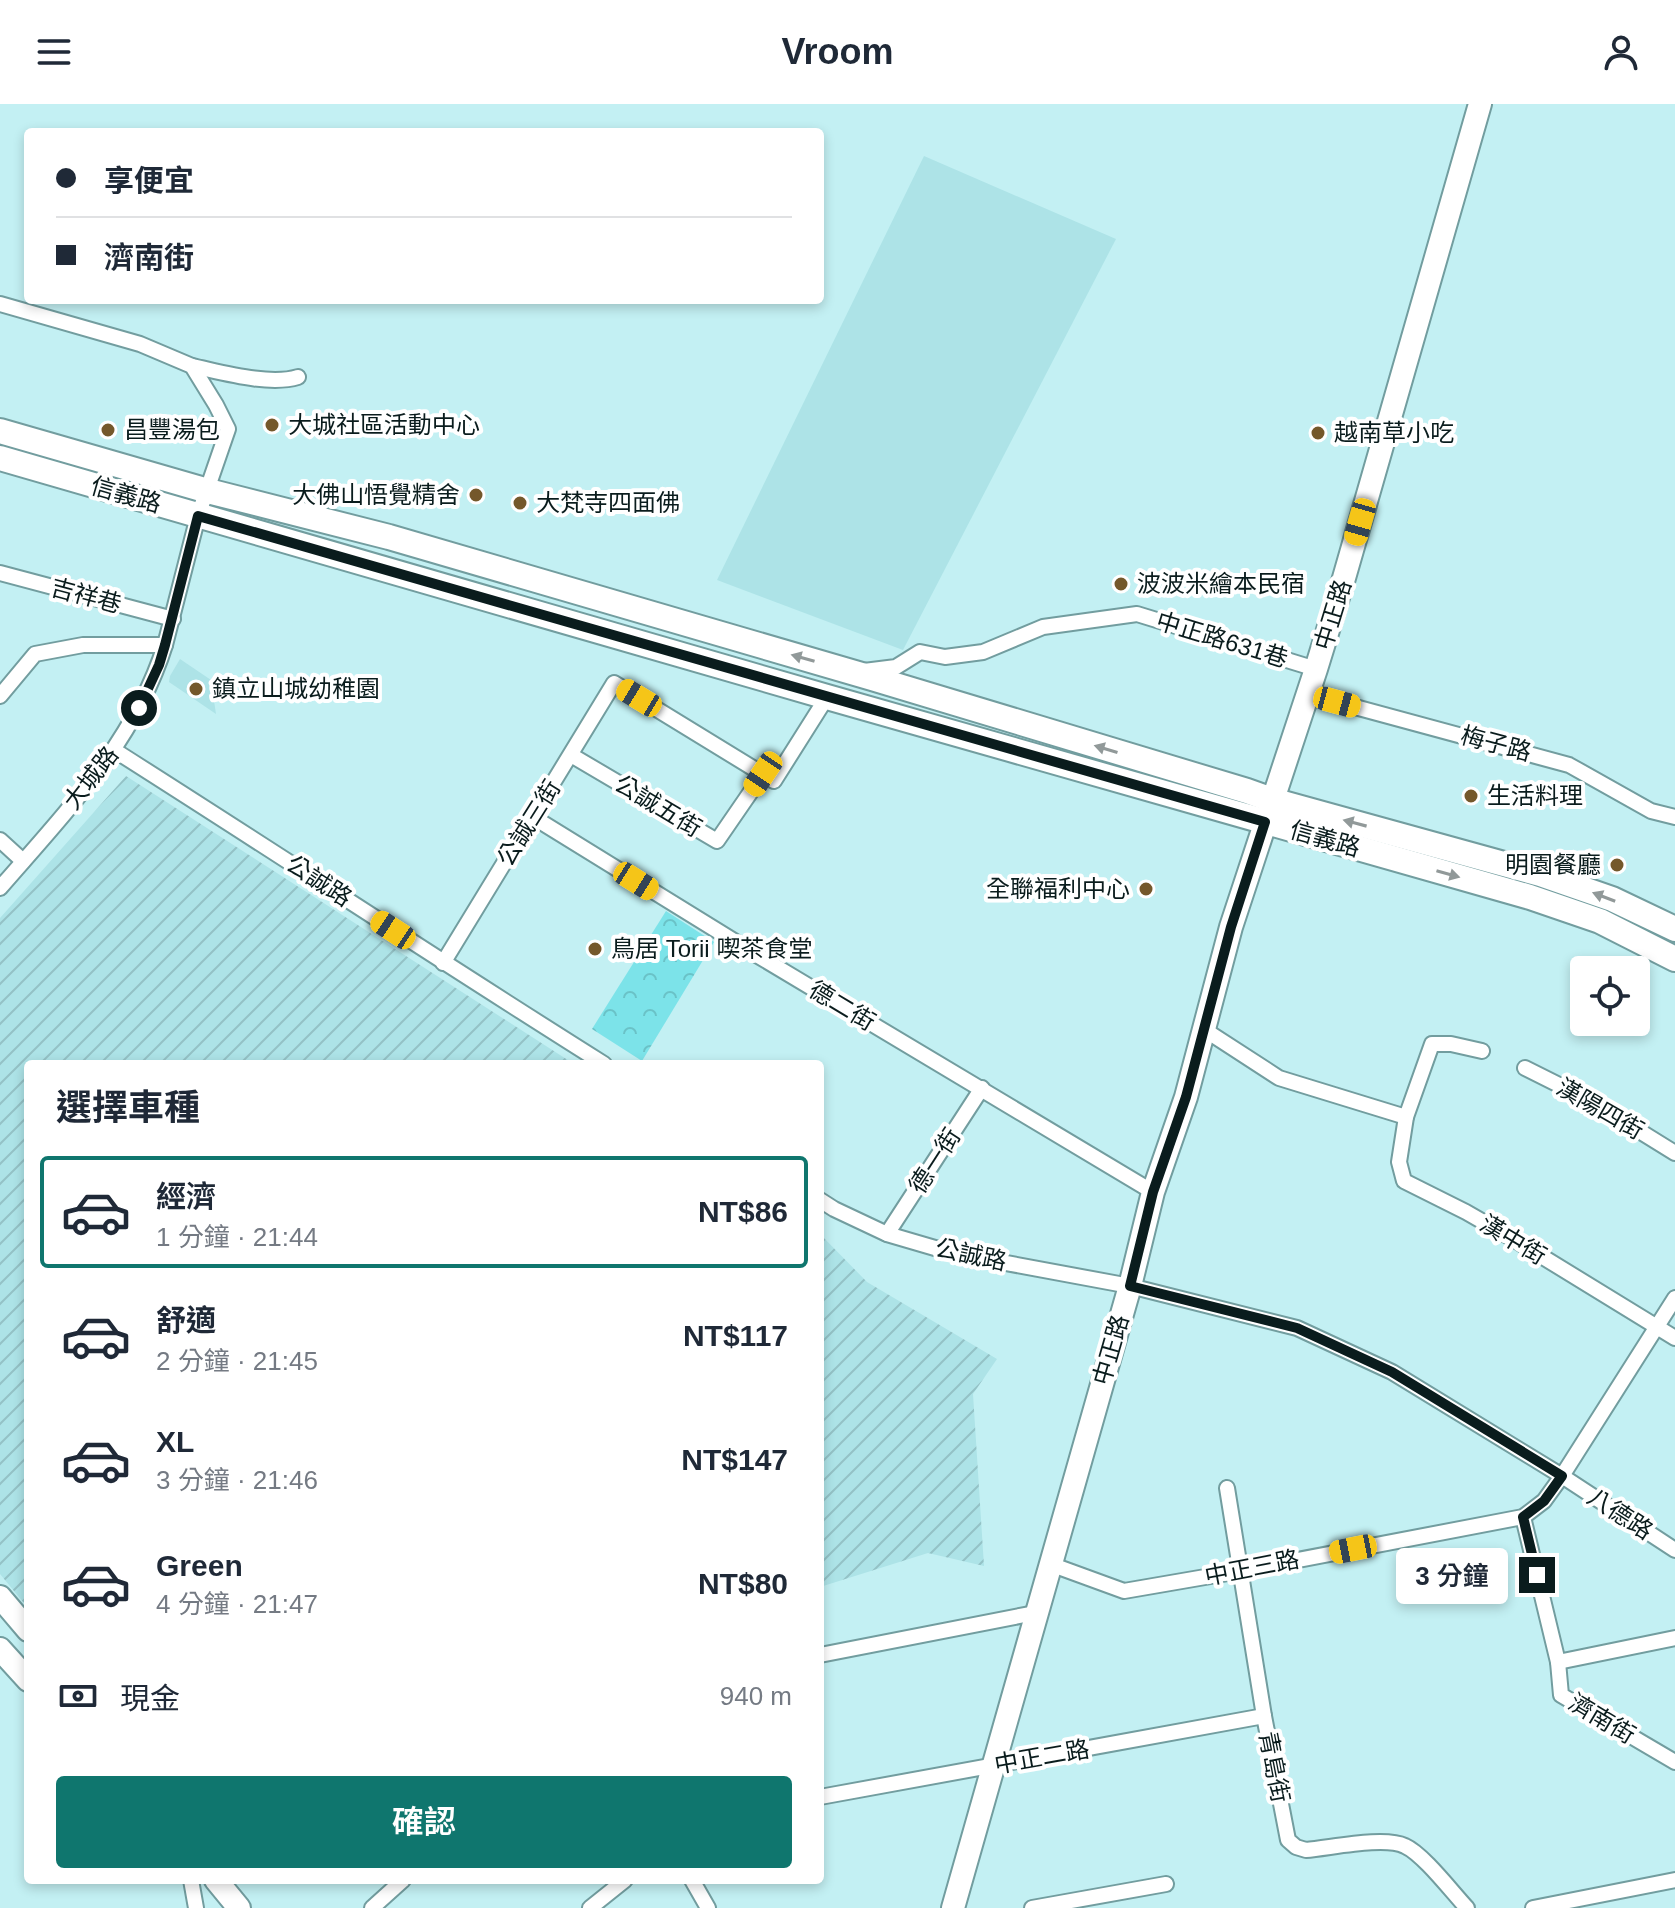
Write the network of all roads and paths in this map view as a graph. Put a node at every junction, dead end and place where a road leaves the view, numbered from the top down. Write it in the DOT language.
graph roads {
  1 [pos="1480,104"];
  2 [pos="0,304"];
  3 [pos="192,366"];
  4 [pos="298,377"];
  5 [pos="0,431"];
  6 [pos="0,458"];
  7 [pos="208,491"];
  8 [pos="198,516"];
  9 [pos="0,573"];
  10 [pos="173,619"];
  11 [pos="744,641"];
  12 [pos="165,645"];
  13 [pos="1316,669"];
  14 [pos="735,671"];
  15 [pos="851,672"];
  16 [pos="1307,694"];
  17 [pos="0,696"];
  18 [pos="827,697"];
  19 [pos="114,750"];
  20 [pos="571,755"];
  21 [pos="768,777"];
  22 [pos="1269,811"];
  23 [pos="533,817"];
  24 [pos="1675,817"];
  25 [pos="0,840"];
  26 [pos="23,861"];
  27 [pos="0,888"];
  28 [pos="1675,929"];
  29 [pos="1675,959"];
  30 [pos="443,963"];
  31 [pos="1205,1030"];
  32 [pos="1482,1051"];
  33 [pos="598,1060"];
  34 [pos="1525,1068"];
  35 [pos="982,1088"];
  36 [pos="1406,1117"];
  37 [pos="1675,1153"];
  38 [pos="1153,1192"];
  39 [pos="824,1203"];
  40 [pos="887,1234"];
  41 [pos="1130,1286"];
  42 [pos="1675,1298"];
  43 [pos="1657,1326"];
  44 [pos="1675,1338"];
  45 [pos="1562,1476"];
  46 [pos="1227,1488"];
  47 [pos="1523,1517"];
  48 [pos="1675,1550"];
  49 [pos="1050,1564"];
  50 [pos="1240,1571"];
  51 [pos="0,1597"];
  52 [pos="1035,1613"];
  53 [pos="24,1625"];
  54 [pos="1675,1638"];
  55 [pos="0,1649"];
  56 [pos="824,1654"];
  57 [pos="1558,1662"];
  58 [pos="24,1676"];
  59 [pos="1264,1716"];
  60 [pos="1675,1762"];
  61 [pos="993,1766"];
  62 [pos="824,1796"];
  63 [pos="1675,1880"];
  64 [pos="192,1884"];
  65 [pos="219,1884"];
  66 [pos="399,1884"];
  67 [pos="620,1884"];
  68 [pos="694,1884"];
  69 [pos="1166,1884"];
  70 [pos="196,1908"];
  71 [pos="239,1908"];
  72 [pos="372,1908"];
  73 [pos="590,1908"];
  74 [pos="708,1908"];
  75 [pos="953,1908"];
  76 [pos="1032,1908"];
  77 [pos="1467,1908"];
  78 [pos="1533,1908"];
  1 -- 13 [label="street, 中正路"];
  2 -- 3 [label="street"];
  3 -- 4 [label="street"];
  3 -- 7 [label="street, 大城路"];
  5 -- 7 [label="main road, 信義路"];
  6 -- 8 [label="main road, 信義路"];
  7 -- 8 [label="street, 大城路"];
  7 -- 11 [label="main road, 信義路"];
  8 -- 10 [label="street, 大城路"];
  8 -- 14 [label="main road, 信義路"];
  9 -- 10 [label="street, 吉祥巷"];
  10 -- 12 [label="street, 大城路"];
  11 -- 14 [label="main road"];
  15 -- 11 [label="main road, 信義路, one-way"];
  12 -- 17 [label="street"];
  12 -- 19 [label="street, 大城路"];
  13 -- 15 [label="street, 中正路631巷"];
  13 -- 16 [label="street, 中正路"];
  14 -- 18 [label="main road, 信義路"];
  22 -- 15 [label="main road, 信義路, one-way"];
  16 -- 22 [label="street, 中正路"];
  16 -- 24 [label="street, 梅子路"];
  18 -- 21 [label="street"];
  18 -- 22 [label="main road, 信義路"];
  19 -- 26 [label="street, 大城路"];
  19 -- 30 [label="street, 公誠路"];
  20 -- 21 [label="street, 公誠五街"];
  20 -- 21 [label="street, 公誠三街"];
  20 -- 23 [label="street, 公誠三街"];
  28 -- 22 [label="main road, 信義路, one-way"];
  22 -- 29 [label="main road, 信義路, one-way"];
  22 -- 31 [label="street, 中正路"];
  23 -- 30 [label="street, 公誠三街"];
  23 -- 35 [label="street, 德二街"];
  25 -- 26 [label="street"];
  26 -- 27 [label="street, 大城路"];
  30 -- 33 [label="street, 公誠路"];
  31 -- 36 [label="street"];
  31 -- 38 [label="street, 中正路"];
  32 -- 36 [label="street"];
  34 -- 37 [label="street, 漢陽四街"];
  35 -- 38 [label="street, 德二街"];
  35 -- 40 [label="street, 德一街"];
  36 -- 43 [label="street, 漢中街"];
  38 -- 41 [label="street, 中正路"];
  39 -- 40 [label="street, 公誠路"];
  40 -- 41 [label="street, 公誠路"];
  41 -- 45 [label="street, 八德路"];
  41 -- 49 [label="street, 中正路"];
  42 -- 43 [label="street"];
  43 -- 44 [label="street, 漢中街"];
  43 -- 45 [label="street"];
  45 -- 47 [label="street"];
  45 -- 48 [label="street, 八德路"];
  46 -- 50 [label="street, 青島街"];
  47 -- 50 [label="street, 中正三路"];
  47 -- 57 [label="street, 濟南街"];
  49 -- 50 [label="street, 中正三路"];
  49 -- 52 [label="street, 中正路"];
  50 -- 59 [label="street, 青島街"];
  51 -- 53 [label="street"];
  52 -- 56 [label="street"];
  52 -- 61 [label="street, 中正路"];
  54 -- 57 [label="street"];
  55 -- 58 [label="street"];
  57 -- 60 [label="street, 濟南街"];
  59 -- 61 [label="street, 中正二路"];
  59 -- 77 [label="street, 青島街"];
  61 -- 62 [label="street, 中正二路"];
  61 -- 75 [label="street, 中正路"];
  63 -- 78 [label="street"];
  64 -- 70 [label="street"];
  65 -- 71 [label="street"];
  66 -- 72 [label="street"];
  67 -- 73 [label="street"];
  68 -- 74 [label="street"];
  69 -- 76 [label="street"];
}
